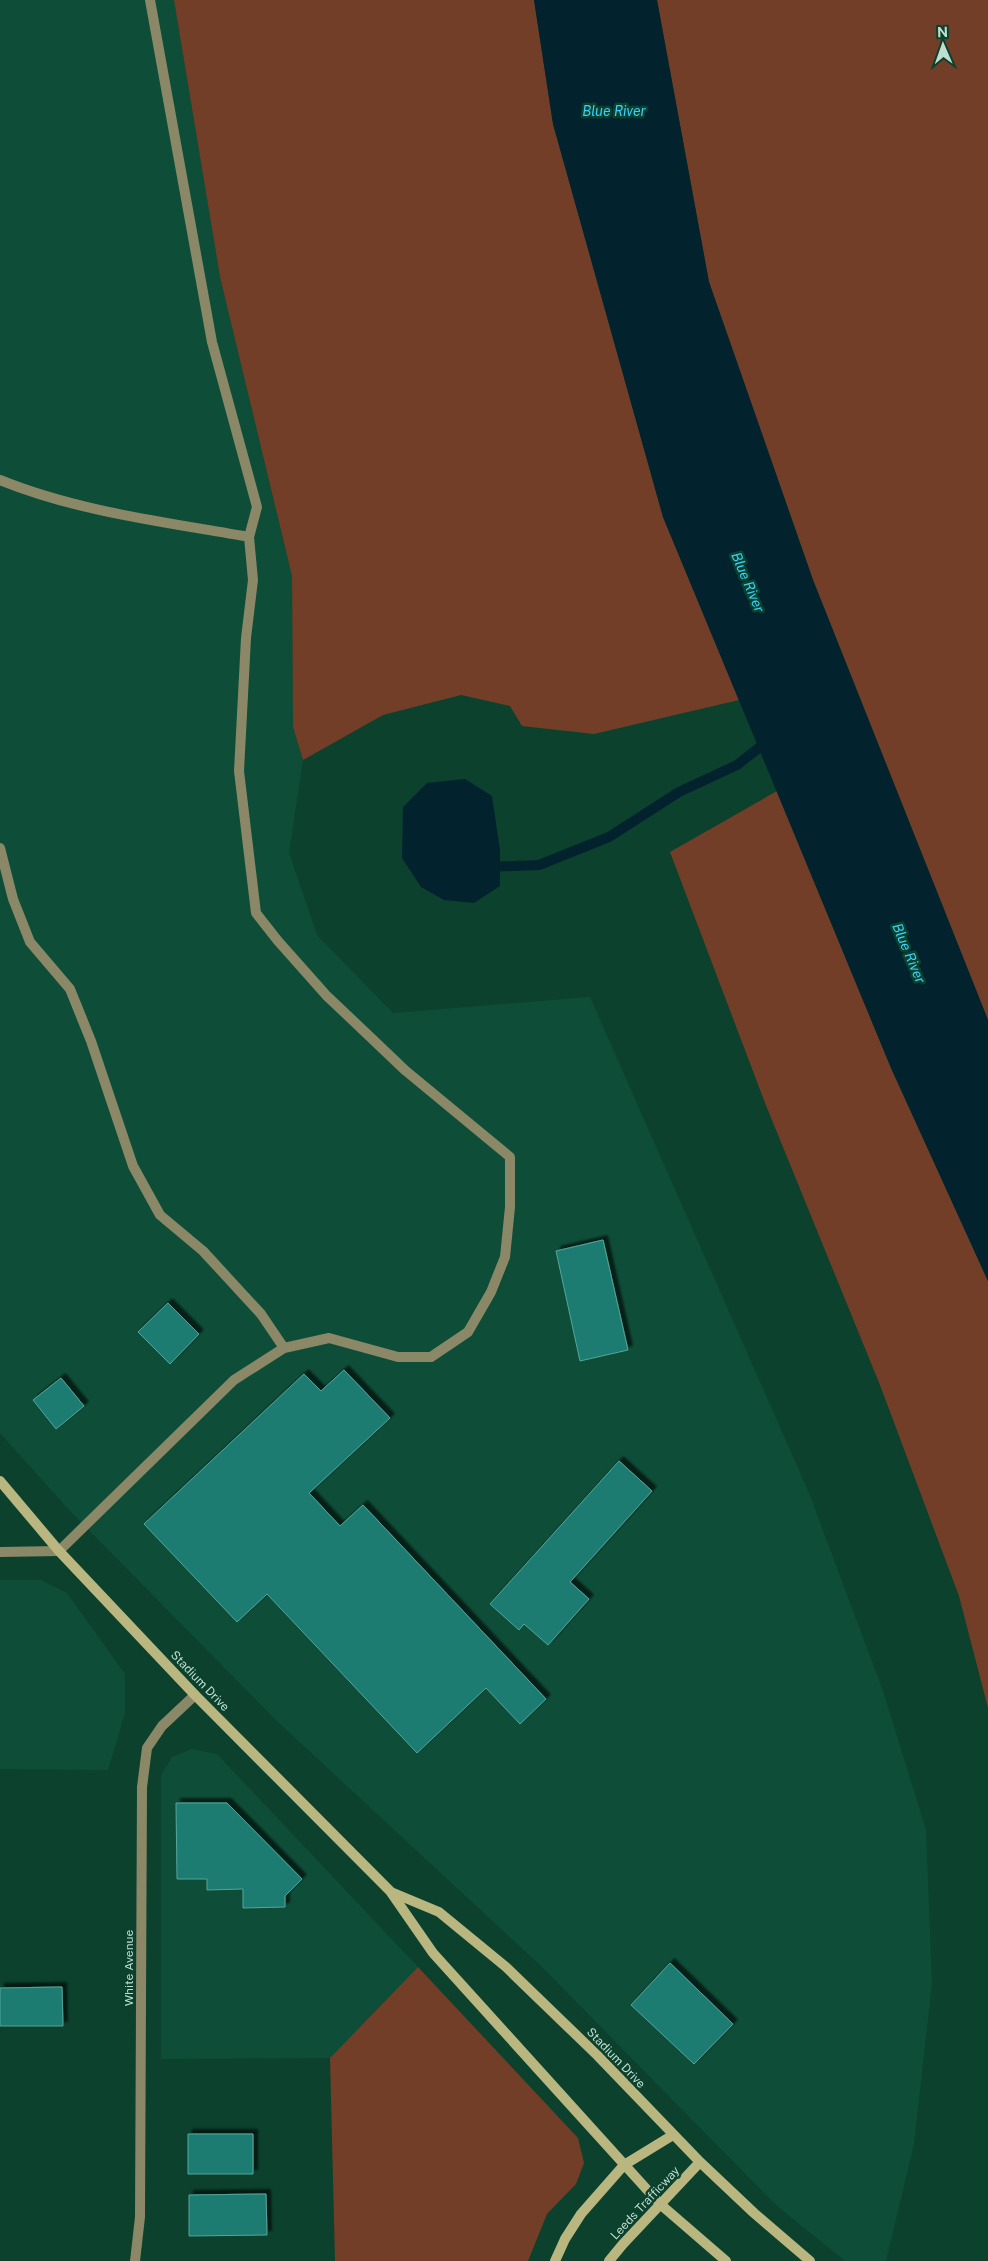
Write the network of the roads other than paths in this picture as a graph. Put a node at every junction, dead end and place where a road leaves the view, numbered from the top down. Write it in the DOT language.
graph roads {
  1 [pos="150,0"];
  2 [pos="0,480"];
  3 [pos="249,537"];
  4 [pos="0,848"];
  5 [pos="284,1348"];
  6 [pos="0,1481"];
  7 [pos="59,1551"];
  8 [pos="0,1552"];
  9 [pos="195,1695"];
  10 [pos="390,1891"];
  11 [pos="673,2135"];
  12 [pos="700,2162"];
  13 [pos="624,2165"];
  14 [pos="660,2204"];
  15 [pos="135,2261"];
  16 [pos="555,2261"];
  17 [pos="609,2261"];
  18 [pos="726,2261"];
  19 [pos="810,2261"];
  1 -- 3 [label="street"];
  2 -- 3 [label="street"];
  3 -- 5 [label="street"];
  4 -- 5 [label="street"];
  5 -- 7 [label="street"];
  6 -- 7 [label="main road, Stadium Drive"];
  7 -- 8 [label="street"];
  7 -- 9 [label="main road, Stadium Drive"];
  9 -- 10 [label="main road, Stadium Drive"];
  9 -- 15 [label="street, White Avenue"];
  10 -- 11 [label="main road, Stadium Drive"];
  10 -- 13 [label="main road, Stadium Drive"];
  11 -- 12 [label="main road, Stadium Drive"];
  11 -- 13 [label="main road"];
  12 -- 14 [label="main road, Leeds Trafficway"];
  12 -- 19 [label="main road, Stadium Drive"];
  13 -- 14 [label="main road, Stadium Drive"];
  13 -- 16 [label="main road"];
  14 -- 17 [label="main road, Leeds Trafficway"];
  14 -- 18 [label="main road, Stadium Drive"];
}
